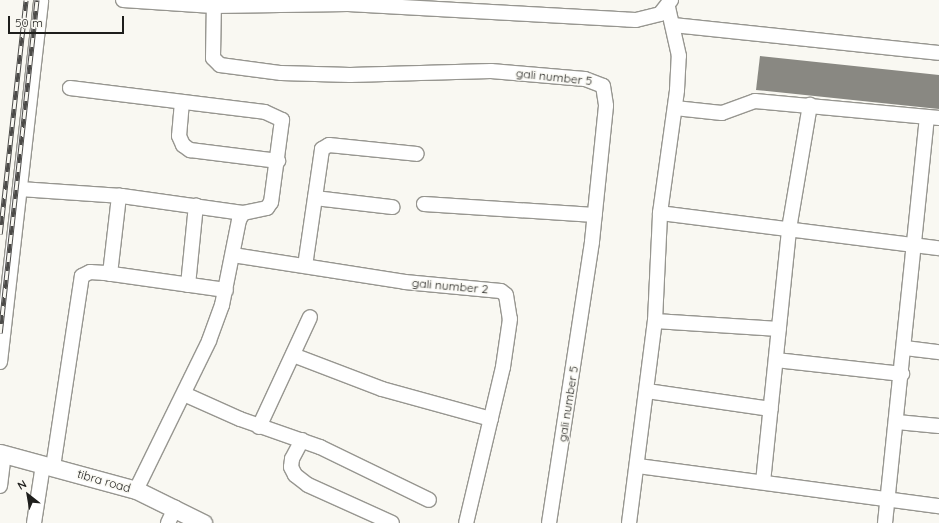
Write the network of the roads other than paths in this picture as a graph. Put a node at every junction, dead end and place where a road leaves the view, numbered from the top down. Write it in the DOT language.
graph roads {
  1 [pos="41,0"];
  2 [pos="123,0"];
  3 [pos="348,2"];
  4 [pos="213,3"];
  5 [pos="669,4"];
  6 [pos="673,25"];
  7 [pos="939,53"];
  8 [pos="70,88"];
  9 [pos="182,102"];
  10 [pos="810,105"];
  11 [pos="675,108"];
  12 [pos="933,117"];
  13 [pos="417,154"];
  14 [pos="278,161"];
  15 [pos="20,189"];
  16 [pos="119,196"];
  17 [pos="315,198"];
  18 [pos="424,204"];
  19 [pos="196,205"];
  20 [pos="392,207"];
  21 [pos="242,213"];
  22 [pos="660,213"];
  23 [pos="595,216"];
  24 [pos="790,229"];
  25 [pos="914,245"];
  26 [pos="939,248"];
  27 [pos="233,255"];
  28 [pos="306,266"];
  29 [pos="110,274"];
  30 [pos="188,285"];
  31 [pos="226,290"];
  32 [pos="310,317"];
  33 [pos="655,321"];
  34 [pos="779,329"];
  35 [pos="905,348"];
  36 [pos="939,352"];
  37 [pos="293,355"];
  38 [pos="776,360"];
  39 [pos="0,362"];
  40 [pos="902,374"];
  41 [pos="647,391"];
  42 [pos="184,394"];
  43 [pos="771,409"];
  44 [pos="491,419"];
  45 [pos="897,422"];
  46 [pos="259,426"];
  47 [pos="939,426"];
  48 [pos="302,440"];
  49 [pos="2,454"];
  50 [pos="48,466"];
  51 [pos="638,466"];
  52 [pos="764,482"];
  53 [pos="0,486"];
  54 [pos="136,490"];
  55 [pos="429,500"];
  56 [pos="887,501"];
  57 [pos="939,506"];
  58 [pos="171,516"];
  59 [pos="34,523"];
  60 [pos="203,523"];
  61 [pos="392,523"];
  62 [pos="466,523"];
  63 [pos="549,523"];
  64 [pos="629,523"];
  65 [pos="885,523"];
  1 -- 15 [label="street"];
  2 -- 4 [label="street"];
  3 -- 4 [label="street"];
  3 -- 5 [label="street"];
  4 -- 23 [label="street, gali number 5"];
  5 -- 6 [label="street"];
  6 -- 7 [label="street"];
  6 -- 11 [label="street"];
  8 -- 9 [label="street"];
  9 -- 14 [label="street"];
  9 -- 14 [label="street"];
  10 -- 11 [label="street"];
  10 -- 12 [label="street"];
  10 -- 24 [label="street"];
  11 -- 22 [label="street"];
  12 -- 25 [label="street"];
  13 -- 17 [label="street"];
  14 -- 21 [label="street"];
  15 -- 16 [label="street"];
  15 -- 39 [label="street"];
  16 -- 19 [label="street"];
  16 -- 29 [label="street"];
  17 -- 20 [label="street"];
  17 -- 28 [label="street"];
  18 -- 23 [label="street"];
  19 -- 21 [label="street"];
  19 -- 30 [label="street"];
  21 -- 27 [label="street"];
  22 -- 24 [label="street"];
  22 -- 33 [label="street"];
  23 -- 63 [label="street, gali number 5"];
  24 -- 25 [label="street"];
  24 -- 34 [label="street"];
  25 -- 26 [label="street"];
  25 -- 35 [label="street"];
  27 -- 28 [label="street, gali number 2"];
  27 -- 31 [label="street"];
  28 -- 44 [label="street, gali number 2"];
  29 -- 30 [label="street"];
  29 -- 50 [label="street"];
  30 -- 31 [label="street"];
  31 -- 42 [label="street"];
  32 -- 37 [label="street"];
  33 -- 34 [label="street"];
  33 -- 41 [label="street"];
  34 -- 38 [label="street"];
  35 -- 36 [label="street"];
  35 -- 40 [label="street"];
  37 -- 44 [label="street"];
  37 -- 46 [label="street"];
  38 -- 40 [label="street"];
  38 -- 43 [label="street"];
  40 -- 45 [label="street"];
  41 -- 43 [label="street"];
  41 -- 51 [label="street"];
  42 -- 46 [label="street"];
  42 -- 54 [label="street"];
  43 -- 52 [label="street"];
  44 -- 62 [label="street, gali number 2"];
  45 -- 47 [label="street"];
  45 -- 56 [label="street"];
  46 -- 48 [label="street"];
  48 -- 55 [label="street"];
  48 -- 61 [label="street"];
  49 -- 50 [label="street, tibra road"];
  49 -- 53 [label="street"];
  50 -- 54 [label="street, tibra road"];
  50 -- 59 [label="street"];
  51 -- 52 [label="street"];
  51 -- 64 [label="street"];
  52 -- 56 [label="street"];
  54 -- 58 [label="street, tibra road"];
  56 -- 57 [label="street"];
  56 -- 65 [label="street"];
  58 -- 60 [label="street, tibra road"];
}
